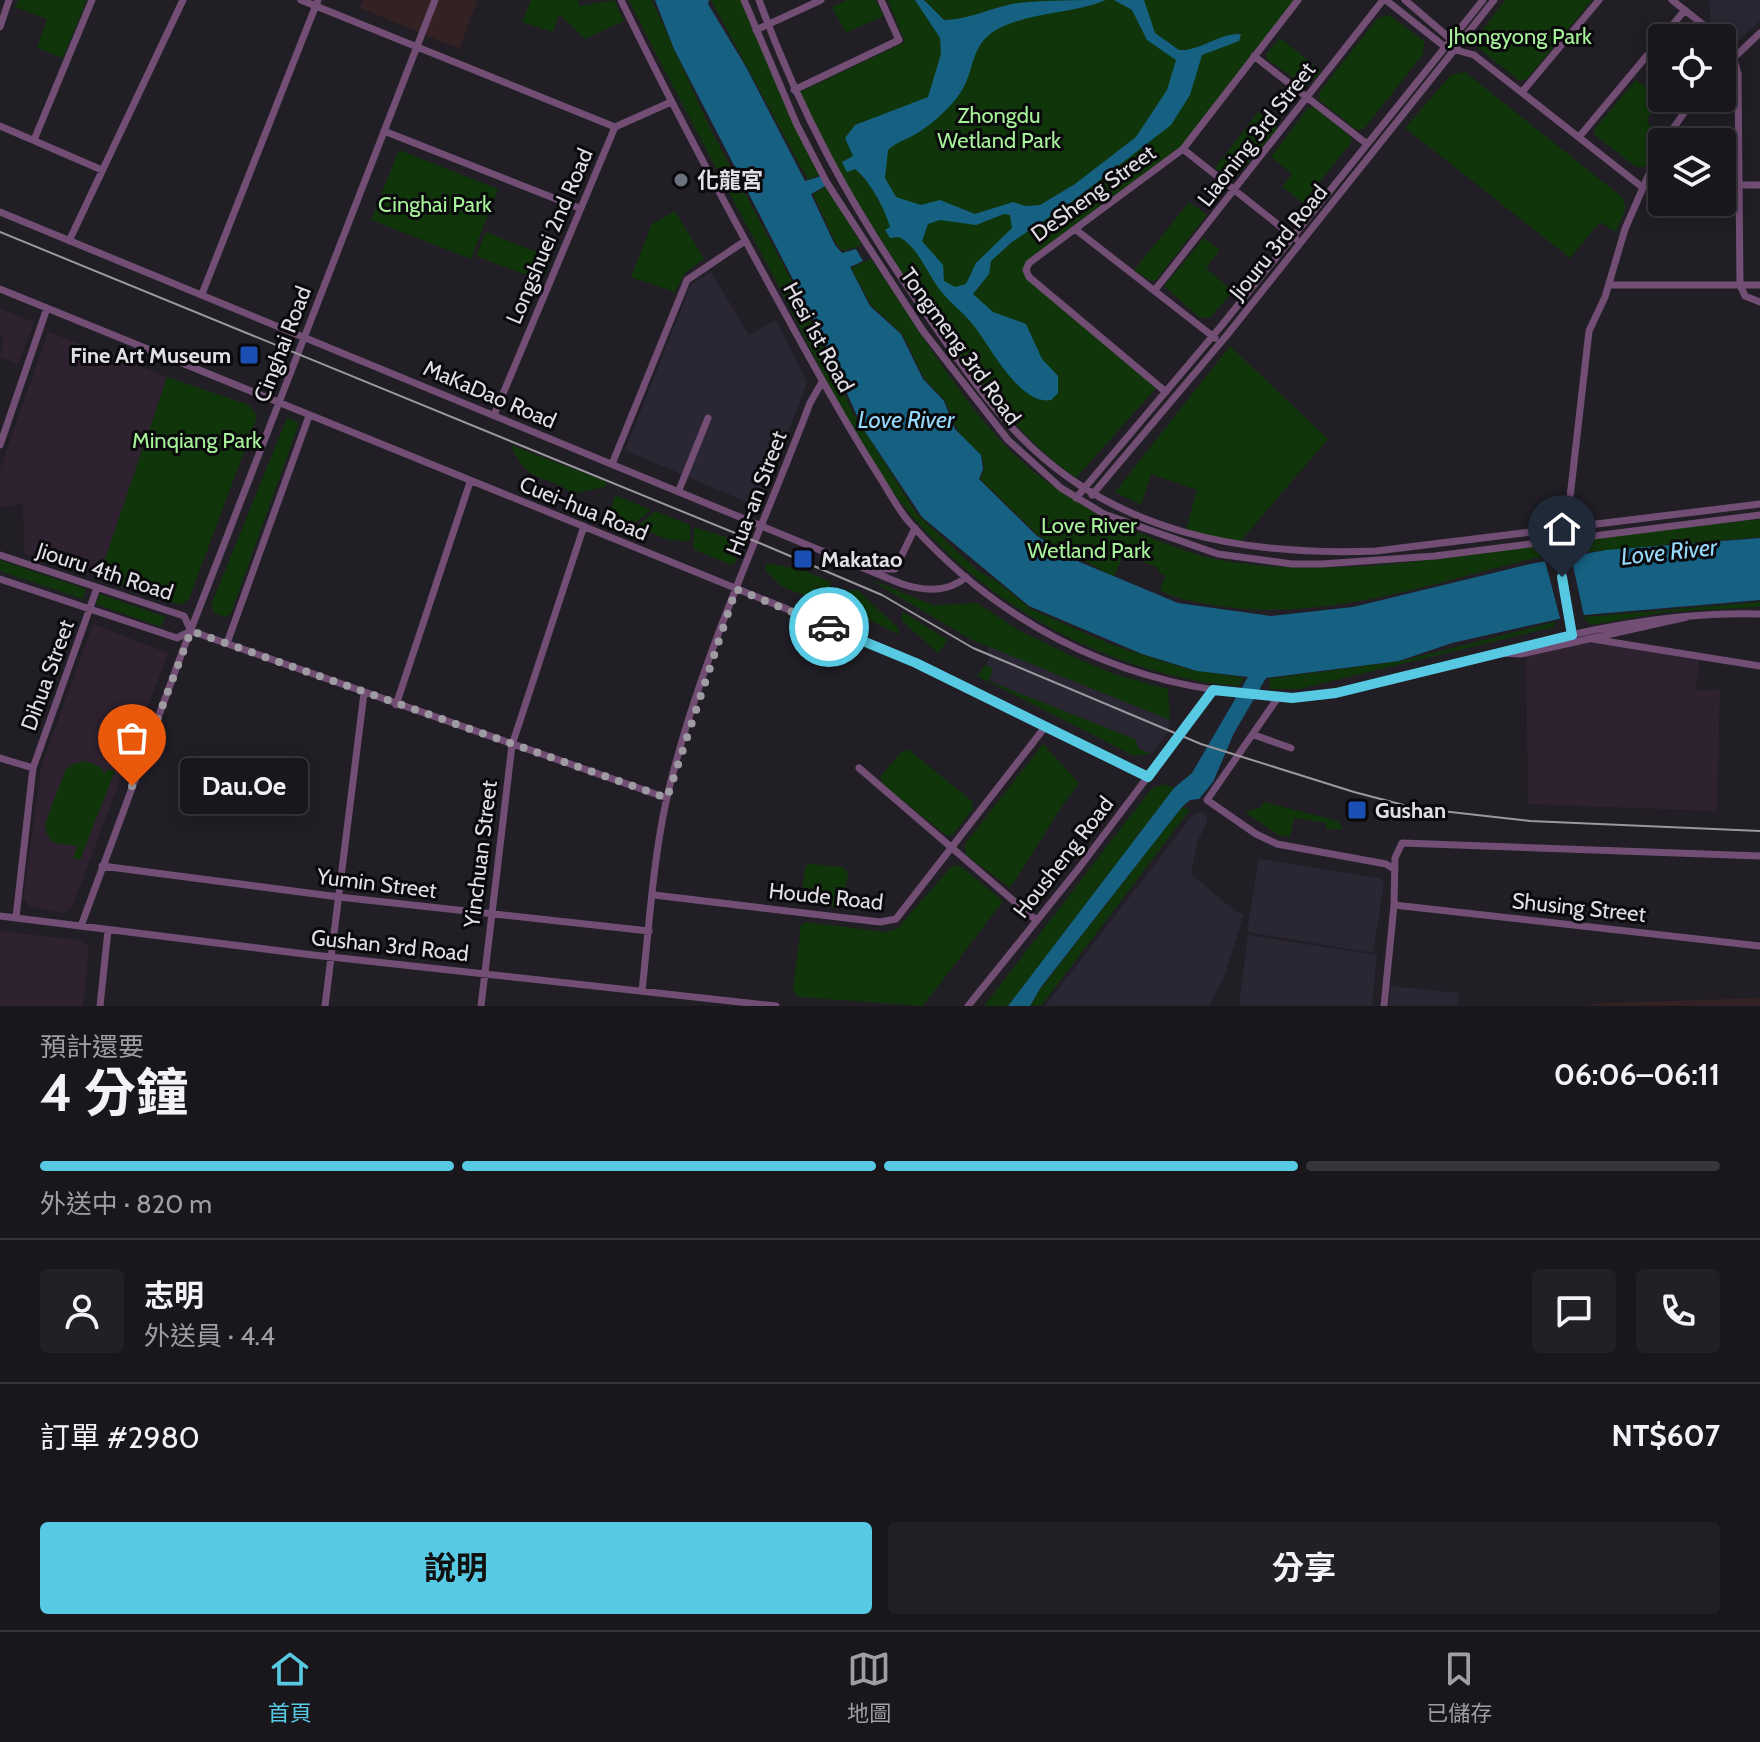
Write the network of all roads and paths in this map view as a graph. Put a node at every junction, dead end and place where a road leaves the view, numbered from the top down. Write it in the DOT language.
graph roads {
  1 [pos="9,0"];
  2 [pos="92,0"];
  3 [pos="183,0"];
  4 [pos="301,0"];
  5 [pos="435,0"];
  6 [pos="621,0"];
  7 [pos="744,0"];
  8 [pos="759,0"];
  9 [pos="821,0"];
  10 [pos="881,0"];
  11 [pos="1298,0"];
  12 [pos="1385,0"];
  13 [pos="1405,0"];
  14 [pos="1483,0"];
  15 [pos="1494,0"];
  16 [pos="1599,0"];
  17 [pos="1672,0"];
  18 [pos="316,3"];
  19 [pos="1685,10"];
  20 [pos="1702,24"];
  21 [pos="769,25"];
  22 [pos="0,27"];
  23 [pos="756,30"];
  24 [pos="1760,33"];
  25 [pos="1453,38"];
  26 [pos="417,47"];
  27 [pos="1445,47"];
  28 [pos="1456,48"];
  29 [pos="1736,53"];
  30 [pos="1254,56"];
  31 [pos="1736,64"];
  32 [pos="794,90"];
  33 [pos="1522,92"];
  34 [pos="1307,98"];
  35 [pos="671,102"];
  36 [pos="0,126"];
  37 [pos="615,127"];
  38 [pos="384,131"];
  39 [pos="1579,137"];
  40 [pos="34,140"];
  41 [pos="1367,144"];
  42 [pos="1183,149"];
  43 [pos="102,170"];
  44 [pos="1648,174"];
  45 [pos="1737,185"];
  46 [pos="1760,185"];
  47 [pos="1642,187"];
  48 [pos="1648,187"];
  49 [pos="1234,191"];
  50 [pos="579,208"];
  51 [pos="0,212"];
  52 [pos="1075,229"];
  53 [pos="1293,236"];
  54 [pos="69,241"];
  55 [pos="745,241"];
  56 [pos="1301,243"];
  57 [pos="1609,285"];
  58 [pos="1740,285"];
  59 [pos="1760,285"];
  60 [pos="0,289"];
  61 [pos="1155,290"];
  62 [pos="202,294"];
  63 [pos="1760,302"];
  64 [pos="47,308"];
  65 [pos="303,336"];
  66 [pos="1213,336"];
  67 [pos="1221,342"];
  68 [pos="822,382"];
  69 [pos="1166,392"];
  70 [pos="278,403"];
  71 [pos="494,415"];
  72 [pos="309,416"];
  73 [pos="708,418"];
  74 [pos="0,445"];
  75 [pos="612,464"];
  76 [pos="470,482"];
  77 [pos="1084,488"];
  78 [pos="679,490"];
  79 [pos="1093,493"];
  80 [pos="1076,498"];
  81 [pos="1085,503"];
  82 [pos="1760,504"];
  83 [pos="1760,515"];
  84 [pos="1160,523"];
  85 [pos="763,525"];
  86 [pos="584,526"];
  87 [pos="915,528"];
  88 [pos="1563,529"];
  89 [pos="1155,535"];
  90 [pos="1560,543"];
  91 [pos="1240,547"];
  92 [pos="0,555"];
  93 [pos="1238,558"];
  94 [pos="859,566"];
  95 [pos="966,577"];
  96 [pos="0,579"];
  97 [pos="97,588"];
  98 [pos="736,589"];
  99 [pos="90,609"];
  100 [pos="1760,614"];
  101 [pos="1693,615"];
  102 [pos="191,631"];
  103 [pos="1619,631"];
  104 [pos="1572,635"];
  105 [pos="1585,638"];
  106 [pos="227,643"];
  107 [pos="1619,644"];
  108 [pos="1497,653"];
  109 [pos="1760,666"];
  110 [pos="1213,690"];
  111 [pos="364,693"];
  112 [pos="1279,696"];
  113 [pos="396,705"];
  114 [pos="1045,727"];
  115 [pos="1254,735"];
  116 [pos="512,745"];
  117 [pos="1291,748"];
  118 [pos="0,758"];
  119 [pos="33,768"];
  120 [pos="859,768"];
  121 [pos="1148,777"];
  122 [pos="667,798"];
  123 [pos="953,849"];
  124 [pos="1760,856"];
  125 [pos="102,866"];
  126 [pos="1394,869"];
  127 [pos="654,895"];
  128 [pos="339,897"];
  129 [pos="1394,905"];
  130 [pos="491,915"];
  131 [pos="0,916"];
  132 [pos="16,917"];
  133 [pos="1036,920"];
  134 [pos="81,926"];
  135 [pos="108,930"];
  136 [pos="649,931"];
  137 [pos="1760,946"];
  138 [pos="331,957"];
  139 [pos="484,974"];
  140 [pos="642,991"];
  141 [pos="666,994"];
  142 [pos="665,1005"];
  143 [pos="100,1006"];
  144 [pos="325,1006"];
  145 [pos="481,1006"];
  146 [pos="776,1006"];
  147 [pos="968,1006"];
  148 [pos="1384,1006"];
  1 -- 22 [label="street"];
  2 -- 40 [label="street"];
  3 -- 43 [label="street"];
  4 -- 18 [label="street"];
  5 -- 26 [label="street, Cinghai Road"];
  6 -- 35 [label="street, Hesi 1st Road"];
  7 -- 23 [label="street, Tongmeng 3rd Road"];
  8 -- 21 [label="street, Tongmeng 3rd Road"];
  9 -- 21 [label="street"];
  10 -- 32 [label="street"];
  11 -- 30 [label="street, DeSheng Street"];
  12 -- 27 [label="street"];
  12 -- 34 [label="street, Liaoning 3rd Street"];
  13 -- 25 [label="street"];
  14 -- 25 [label="street, Jiouru 3rd Road"];
  15 -- 28 [label="street, Jiouru 3rd Road"];
  16 -- 33 [label="street"];
  17 -- 19 [label="street"];
  18 -- 26 [label="street"];
  18 -- 62 [label="street"];
  19 -- 20 [label="street"];
  19 -- 39 [label="street"];
  21 -- 23 [label="street"];
  21 -- 32 [label="street, Tongmeng 3rd Road"];
  23 -- 80 [label="street, Tongmeng 3rd Road"];
  24 -- 29 [label="street"];
  25 -- 27 [label="street, Jiouru 3rd Road"];
  25 -- 28 [label="street"];
  26 -- 37 [label="street"];
  26 -- 38 [label="street, Cinghai Road"];
  27 -- 28 [label="street"];
  27 -- 41 [label="street, Jiouru 3rd Road"];
  28 -- 33 [label="street"];
  28 -- 56 [label="street, Jiouru 3rd Road"];
  30 -- 34 [label="street"];
  30 -- 42 [label="street, DeSheng Street"];
  31 -- 45 [label="street"];
  32 -- 77 [label="street, Tongmeng 3rd Road"];
  33 -- 39 [label="street"];
  34 -- 41 [label="street"];
  34 -- 49 [label="street, Liaoning 3rd Street"];
  35 -- 37 [label="street, Longshuei 2nd Road"];
  35 -- 55 [label="street, Hesi 1st Road"];
  36 -- 40 [label="street"];
  37 -- 50 [label="street, Longshuei 2nd Road"];
  38 -- 50 [label="street"];
  38 -- 65 [label="street, Cinghai Road"];
  39 -- 47 [label="street"];
  40 -- 43 [label="street"];
  41 -- 53 [label="street, Jiouru 3rd Road"];
  42 -- 49 [label="street"];
  42 -- 52 [label="street, DeSheng Street"];
  43 -- 54 [label="street"];
  44 -- 47 [label="street"];
  45 -- 46 [label="street"];
  45 -- 58 [label="street"];
  47 -- 48 [label="street"];
  47 -- 57 [label="street"];
  49 -- 53 [label="street"];
  49 -- 61 [label="street, Liaoning 3rd Street"];
  50 -- 71 [label="street, Longshuei 2nd Road"];
  51 -- 54 [label="street, MaKaDao Road"];
  52 -- 61 [label="street"];
  52 -- 69 [label="street, DeSheng Street"];
  53 -- 56 [label="street"];
  53 -- 66 [label="street, Jiouru 3rd Road"];
  54 -- 62 [label="street, MaKaDao Road"];
  55 -- 68 [label="street, Hesi 1st Road"];
  55 -- 75 [label="street"];
  56 -- 67 [label="street, Jiouru 3rd Road"];
  57 -- 58 [label="street"];
  57 -- 88 [label="street"];
  58 -- 59 [label="street"];
  58 -- 63 [label="street"];
  60 -- 64 [label="street, Cuei-hua Road"];
  61 -- 66 [label="street"];
  62 -- 65 [label="street, MaKaDao Road"];
  64 -- 70 [label="street, Cuei-hua Road"];
  64 -- 74 [label="street"];
  65 -- 70 [label="street, Cinghai Road"];
  65 -- 71 [label="street, MaKaDao Road"];
  66 -- 67 [label="street"];
  66 -- 69 [label="street, Jiouru 3rd Road"];
  67 -- 79 [label="street, Jiouru 3rd Road"];
  68 -- 85 [label="street, Hua-an Street"];
  68 -- 87 [label="street, Hesi 1st Road"];
  69 -- 77 [label="street, Jiouru 3rd Road"];
  70 -- 72 [label="street, Cuei-hua Road"];
  70 -- 102 [label="street, Cinghai Road"];
  71 -- 75 [label="street, MaKaDao Road"];
  72 -- 76 [label="street, Cuei-hua Road"];
  72 -- 106 [label="street"];
  73 -- 78 [label="street"];
  75 -- 78 [label="street, MaKaDao Road"];
  76 -- 86 [label="street, Cuei-hua Road"];
  76 -- 113 [label="street"];
  77 -- 79 [label="street, Tongmeng 3rd Road"];
  77 -- 80 [label="street, Jiouru 3rd Road"];
  78 -- 85 [label="street, MaKaDao Road"];
  79 -- 81 [label="street, Jiouru 3rd Road"];
  79 -- 84 [label="street, Tongmeng 3rd Road"];
  80 -- 81 [label="street, Tongmeng 3rd Road"];
  81 -- 89 [label="street, Tongmeng 3rd Road"];
  82 -- 88 [label="street, Tongmeng 3rd Road"];
  83 -- 90 [label="street, Tongmeng 3rd Road"];
  84 -- 89 [label="street"];
  84 -- 91 [label="street, Tongmeng 3rd Road"];
  85 -- 94 [label="street, MaKaDao Road"];
  85 -- 98 [label="street, Hua-an Street"];
  86 -- 98 [label="street, Cuei-hua Road"];
  86 -- 116 [label="street, Yinchuan Street"];
  87 -- 94 [label="street"];
  87 -- 95 [label="street, Hesi 1st Road"];
  88 -- 90 [label="street"];
  88 -- 91 [label="street, Tongmeng 3rd Road"];
  89 -- 93 [label="street, Tongmeng 3rd Road"];
  90 -- 93 [label="street, Tongmeng 3rd Road"];
  90 -- 104 [label="street"];
  91 -- 93 [label="street"];
  92 -- 97 [label="street, Jiouru 4th Road"];
  94 -- 95 [label="street, MaKaDao Road"];
  95 -- 110 [label="street, Hesi 1st Road"];
  96 -- 99 [label="street, Jiouru 4th Road"];
  97 -- 99 [label="street, Dihua Street"];
  97 -- 102 [label="street, Jiouru 4th Road"];
  98 -- 114 [label="street, Cuei-hua Road"];
  98 -- 122 [label="street, Hua-an Street"];
  99 -- 102 [label="street, Jiouru 4th Road"];
  99 -- 119 [label="street, Dihua Street"];
  100 -- 101 [label="street"];
  101 -- 103 [label="street"];
  101 -- 104 [label="street"];
  102 -- 106 [label="street, Jiouru 4th Road"];
  102 -- 125 [label="street, Cinghai Road"];
  103 -- 105 [label="street"];
  103 -- 107 [label="street"];
  104 -- 108 [label="street"];
  105 -- 107 [label="street"];
  105 -- 108 [label="street"];
  106 -- 111 [label="street, Jiouru 4th Road"];
  107 -- 109 [label="street"];
  108 -- 112 [label="street"];
  110 -- 112 [label="street, Hesi 1st Road"];
  110 -- 121 [label="street, Housheng Road"];
  111 -- 113 [label="street, Jiouru 4th Road"];
  111 -- 128 [label="street"];
  112 -- 115 [label="street"];
  113 -- 116 [label="street, Jiouru 4th Road"];
  114 -- 121 [label="street, Cuei-hua Road"];
  114 -- 123 [label="street, Houde Road"];
  115 -- 117 [label="street"];
  115 -- 126 [label="street"];
  116 -- 122 [label="street, Jiouru 4th Road"];
  116 -- 130 [label="street, Yinchuan Street"];
  118 -- 119 [label="street"];
  119 -- 132 [label="street, Dihua Street"];
  120 -- 123 [label="street"];
  121 -- 133 [label="street, Housheng Road"];
  122 -- 127 [label="street, Hua-an Street"];
  123 -- 127 [label="street, Houde Road"];
  123 -- 133 [label="street"];
  124 -- 126 [label="street"];
  125 -- 128 [label="street, Yumin Street"];
  125 -- 134 [label="street, Cinghai Road"];
  126 -- 129 [label="street"];
  127 -- 136 [label="street, Hua-an Street"];
  128 -- 130 [label="street, Yumin Street"];
  128 -- 138 [label="street"];
  129 -- 137 [label="street, Shusing Street"];
  129 -- 148 [label="street"];
  130 -- 136 [label="street, Yumin Street"];
  130 -- 139 [label="street, Yinchuan Street"];
  131 -- 132 [label="street, Gushan 3rd Road"];
  132 -- 134 [label="street, Gushan 3rd Road"];
  133 -- 147 [label="street, Housheng Road"];
  134 -- 135 [label="street, Gushan 3rd Road"];
  135 -- 138 [label="street, Gushan 3rd Road"];
  135 -- 143 [label="street"];
  136 -- 140 [label="street, Hua-an Street"];
  138 -- 139 [label="street, Gushan 3rd Road"];
  138 -- 144 [label="street"];
  139 -- 140 [label="street, Gushan 3rd Road"];
  139 -- 145 [label="street, Yinchuan Street"];
  140 -- 141 [label="street, Gushan 3rd Road"];
  141 -- 142 [label="street"];
  141 -- 146 [label="street, Gushan 3rd Road"];
}
